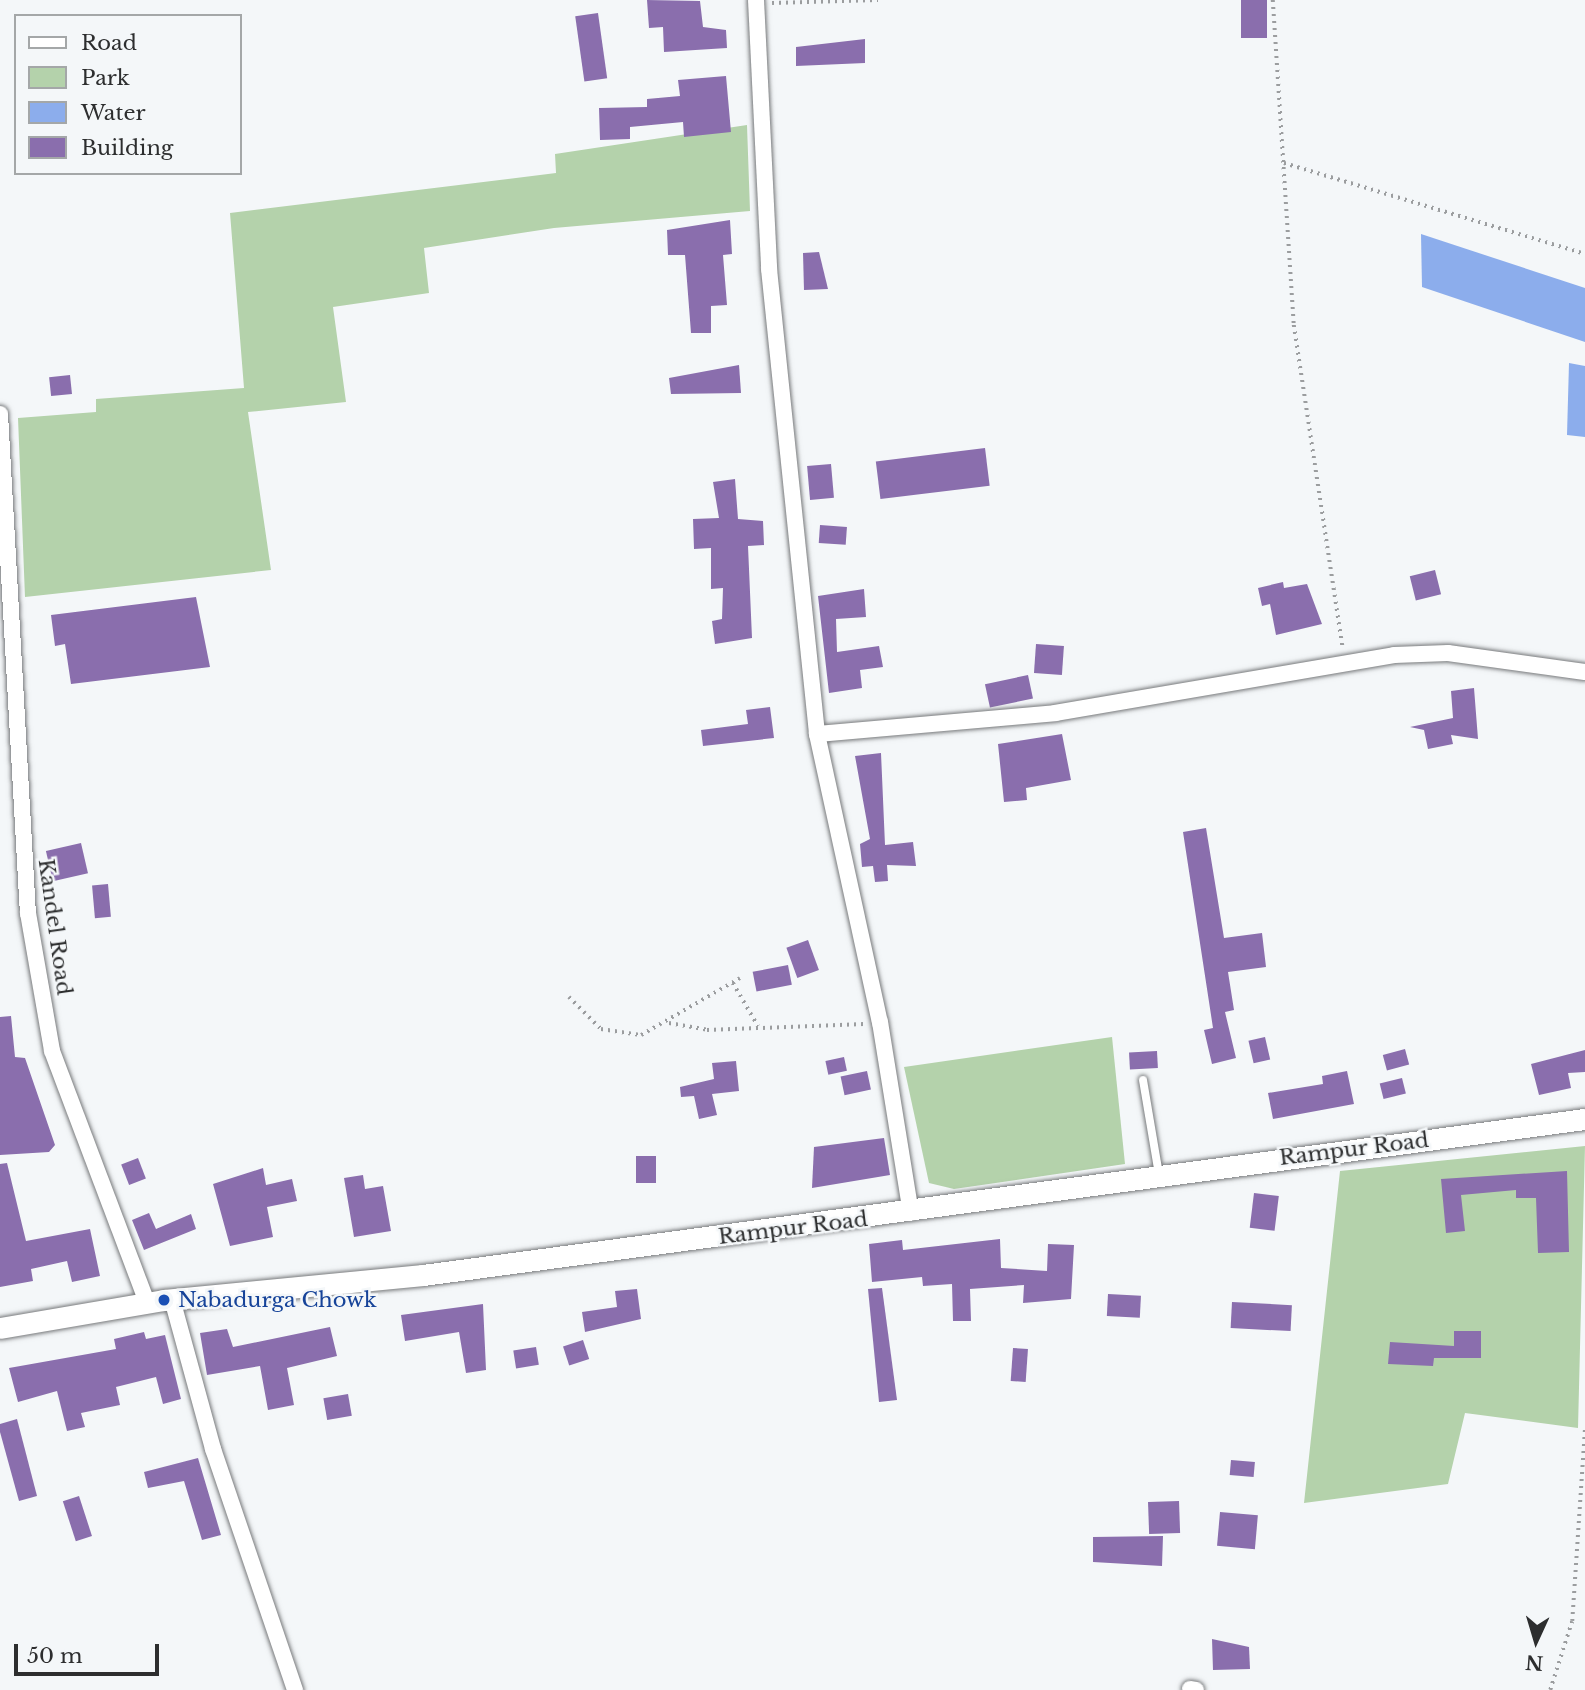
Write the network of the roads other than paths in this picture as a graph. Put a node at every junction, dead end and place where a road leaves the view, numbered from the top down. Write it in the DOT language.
graph roads {
  1 [pos="756,2"];
  2 [pos="0,414"];
  3 [pos="1585,672"];
  4 [pos="817,734"];
  5 [pos="1143,1080"];
  6 [pos="1585,1119"];
  7 [pos="1158,1175"];
  8 [pos="911,1213"];
  9 [pos="172,1299"];
  10 [pos="148,1302"];
  11 [pos="0,1328"];
  12 [pos="1190,1689"];
  13 [pos="295,1690"];
  14 [pos="1196,1690"];
  1 -- 4 [label="street"];
  2 -- 10 [label="street, Kandel Road"];
  3 -- 4 [label="street"];
  4 -- 8 [label="street"];
  5 -- 7 [label="lane"];
  6 -- 7 [label="main road, Rampur Road"];
  7 -- 8 [label="main road, Rampur Road"];
  8 -- 9 [label="main road, Rampur Road"];
  9 -- 10 [label="main road, Rampur Road"];
  9 -- 13 [label="street"];
  10 -- 11 [label="main road, Rampur Road"];
  12 -- 14 [label="street"];
}
